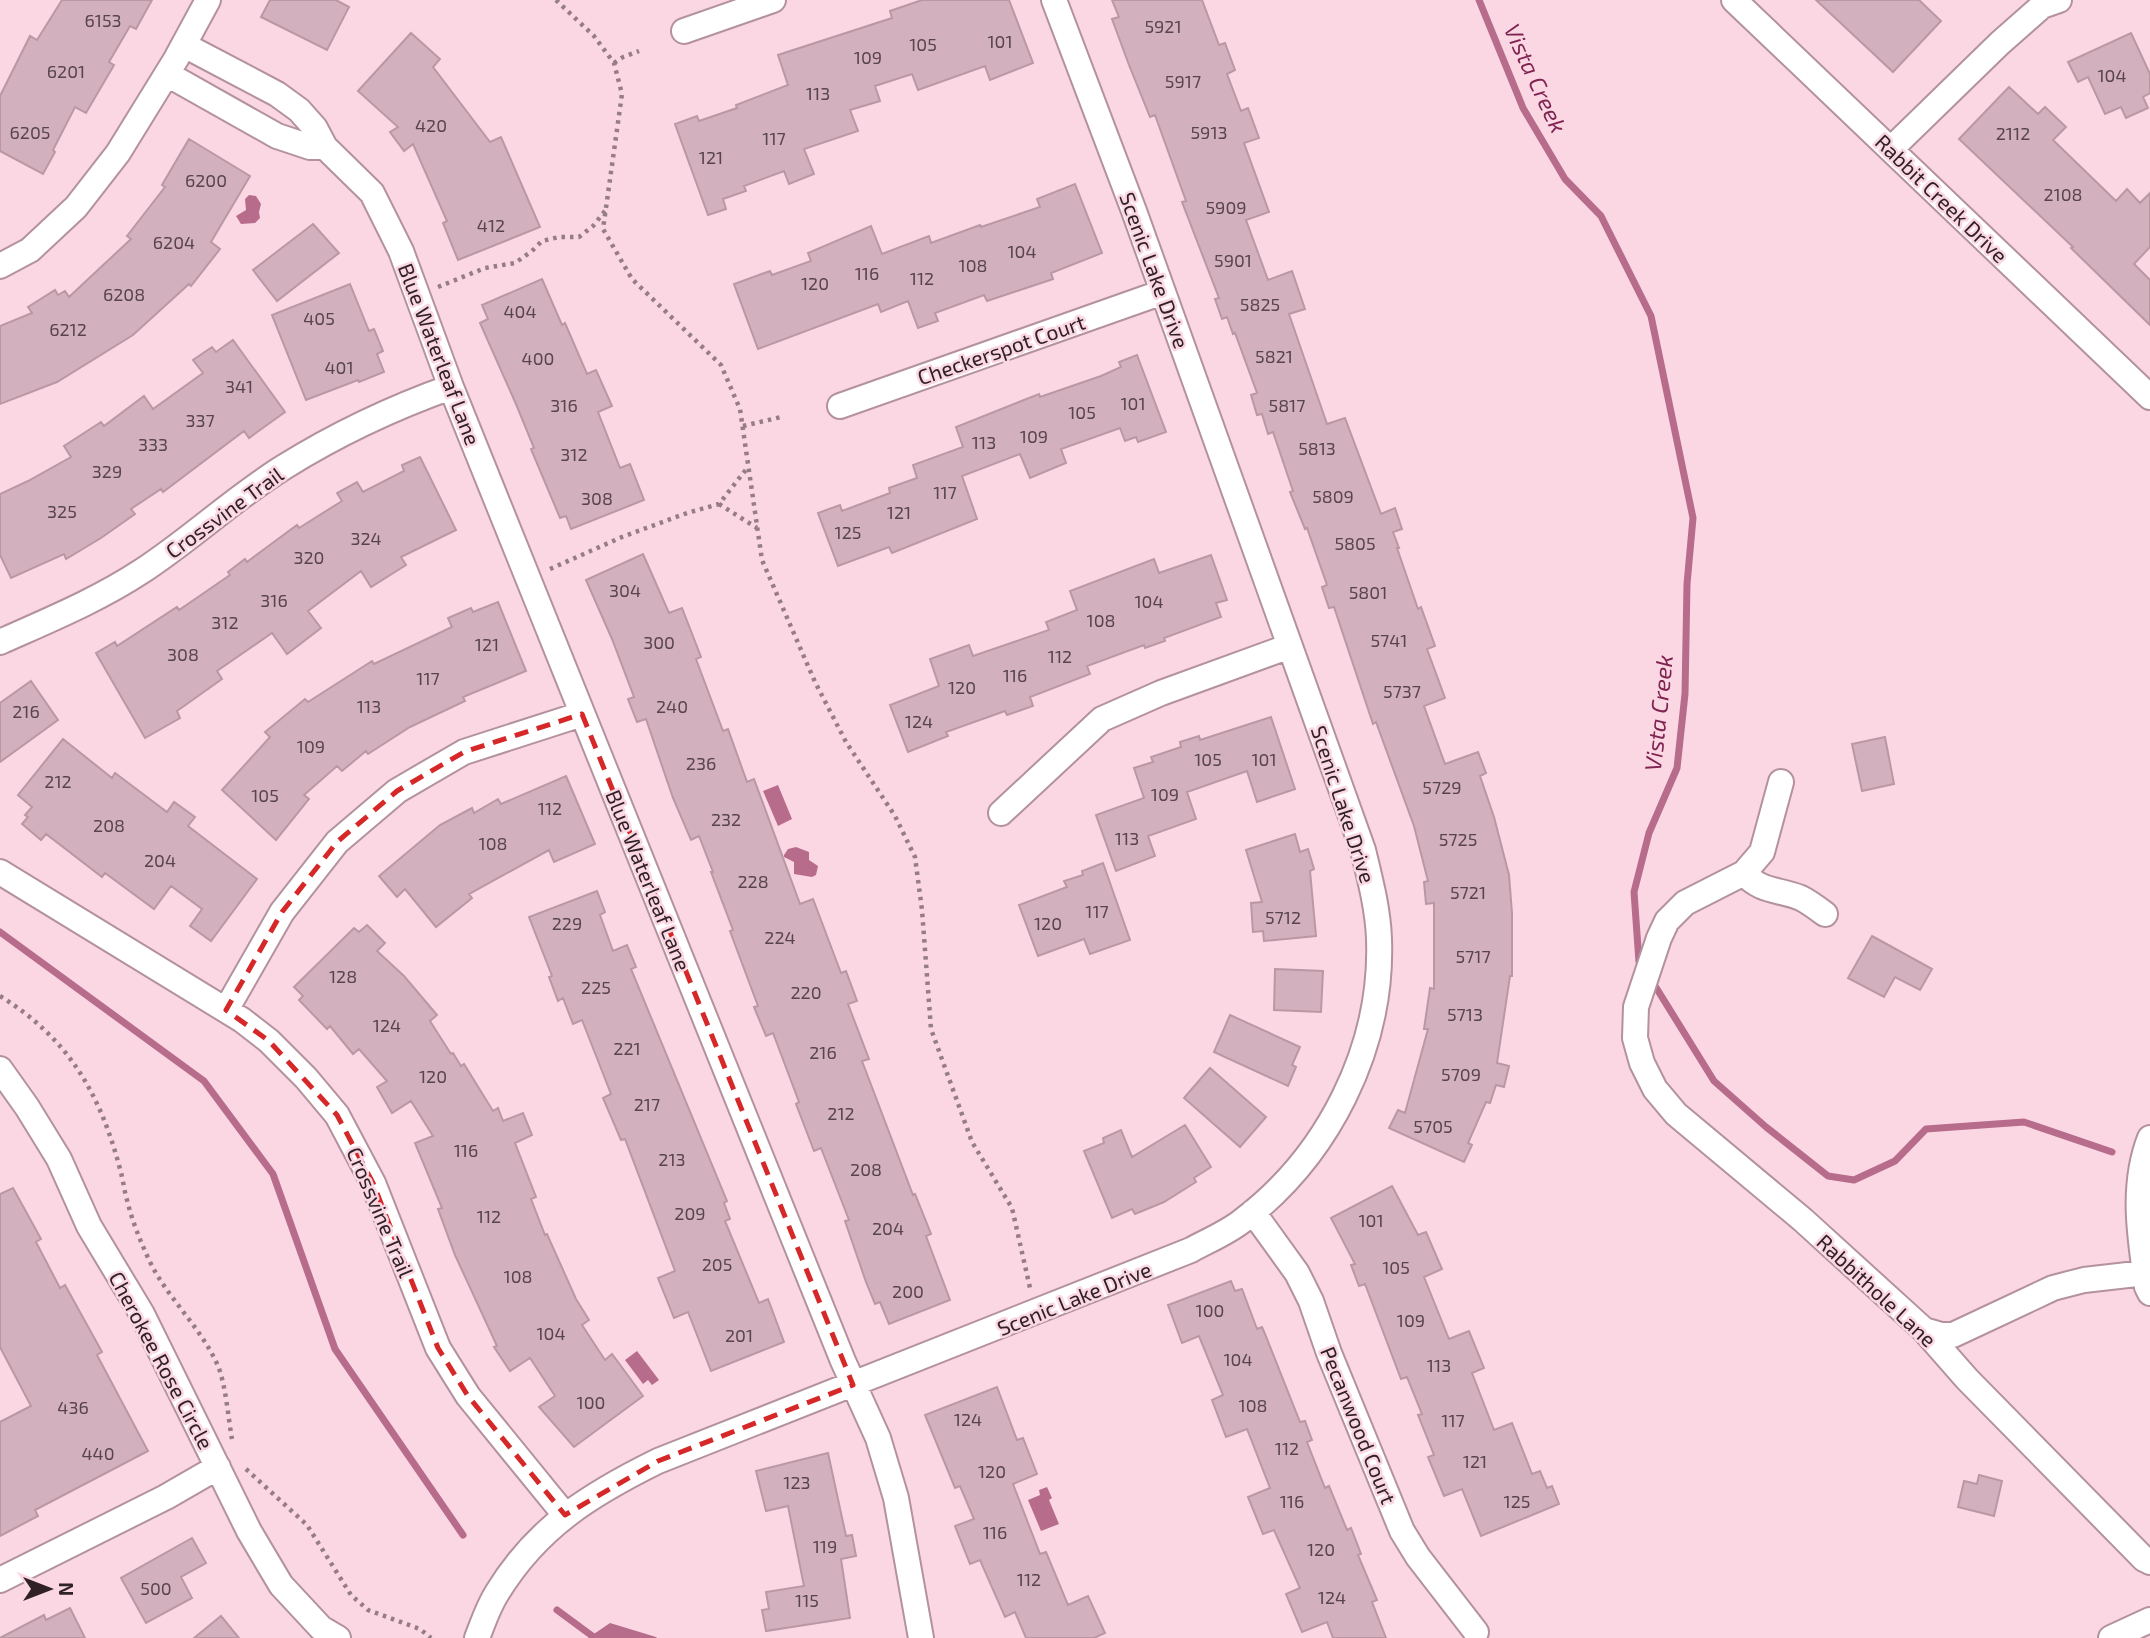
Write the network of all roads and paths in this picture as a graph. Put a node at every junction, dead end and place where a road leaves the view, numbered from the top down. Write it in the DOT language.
graph roads {
  1 [pos="208,0"];
  2 [pos="556,0"];
  3 [pos="773,0"];
  4 [pos="1054,0"];
  5 [pos="1734,0"];
  6 [pos="2059,0"];
  7 [pos="684,31"];
  8 [pos="184,45"];
  9 [pos="639,51"];
  10 [pos="614,63"];
  11 [pos="167,74"];
  12 [pos="325,147"];
  13 [pos="1891,149"];
  14 [pos="606,211"];
  15 [pos="0,266"];
  16 [pos="436,288"];
  17 [pos="1163,292"];
  18 [pos="451,387"];
  19 [pos="2150,397"];
  20 [pos="840,406"];
  21 [pos="781,417"];
  22 [pos="743,426"];
  23 [pos="749,467"];
  24 [pos="719,504"];
  25 [pos="758,529"];
  26 [pos="550,569"];
  27 [pos="0,642"];
  28 [pos="1290,646"];
  29 [pos="582,714"];
  30 [pos="1781,782"];
  31 [pos="1001,813"];
  32 [pos="0,872"];
  33 [pos="1744,873"];
  34 [pos="1825,914"];
  35 [pos="0,996"];
  36 [pos="226,1010"];
  37 [pos="0,1069"];
  38 [pos="2147,1145"];
  39 [pos="1253,1212"];
  40 [pos="2148,1283"];
  41 [pos="1031,1289"];
  42 [pos="1924,1330"];
  43 [pos="1953,1335"];
  44 [pos="1967,1379"];
  45 [pos="853,1385"];
  46 [pos="233,1443"];
  47 [pos="242,1461"];
  48 [pos="218,1467"];
  49 [pos="565,1515"];
  50 [pos="2150,1562"];
  51 [pos="0,1580"];
  52 [pos="2150,1620"];
  53 [pos="1476,1632"];
  54 [pos="338,1638"];
  55 [pos="431,1638"];
  56 [pos="477,1638"];
  57 [pos="921,1638"];
  58 [pos="2110,1638"];
  1 -- 8 [label="street"];
  2 -- 10 [label="path"];
  3 -- 7 [label="street"];
  4 -- 17 [label="street, Scenic Lake Drive"];
  5 -- 13 [label="street, Rabbit Creek Drive"];
  6 -- 13 [label="street"];
  8 -- 11 [label="street"];
  8 -- 12 [label="street, Blue Waterleaf Lane"];
  9 -- 10 [label="path"];
  10 -- 14 [label="path"];
  11 -- 12 [label="street"];
  11 -- 15 [label="street"];
  12 -- 18 [label="street, Blue Waterleaf Lane"];
  13 -- 19 [label="street, Rabbit Creek Drive"];
  14 -- 16 [label="path"];
  14 -- 22 [label="path"];
  17 -- 20 [label="street, Checkerspot Court"];
  17 -- 28 [label="street, Scenic Lake Drive"];
  18 -- 27 [label="street, Crossvine Trail"];
  18 -- 29 [label="street, Blue Waterleaf Lane"];
  21 -- 22 [label="path"];
  22 -- 23 [label="path"];
  23 -- 24 [label="path"];
  23 -- 25 [label="path"];
  24 -- 25 [label="path"];
  24 -- 26 [label="path"];
  25 -- 41 [label="path"];
  28 -- 31 [label="street"];
  28 -- 39 [label="street, Scenic Lake Drive"];
  29 -- 36 [label="street"];
  29 -- 45 [label="street, Blue Waterleaf Lane"];
  30 -- 33 [label="street"];
  32 -- 36 [label="street, Crossvine Trail"];
  33 -- 34 [label="street"];
  33 -- 42 [label="street, Rabbithole Lane"];
  35 -- 46 [label="path"];
  36 -- 49 [label="street, Crossvine Trail"];
  37 -- 48 [label="street, Cherokee Rose Circle"];
  38 -- 40 [label="street"];
  39 -- 45 [label="street, Scenic Lake Drive"];
  39 -- 53 [label="street, Pecanwood Court"];
  40 -- 43 [label="street"];
  42 -- 43 [label="street"];
  42 -- 44 [label="street, Rabbithole Lane"];
  43 -- 44 [label="street"];
  44 -- 50 [label="street, Rabbithole Lane"];
  45 -- 49 [label="street, Scenic Lake Drive"];
  45 -- 57 [label="street, Blue Waterleaf Lane"];
  47 -- 55 [label="path"];
  48 -- 51 [label="street"];
  48 -- 54 [label="street, Cherokee Rose Circle"];
  49 -- 56 [label="street, Scenic Lake Drive"];
  52 -- 58 [label="street"];
}
